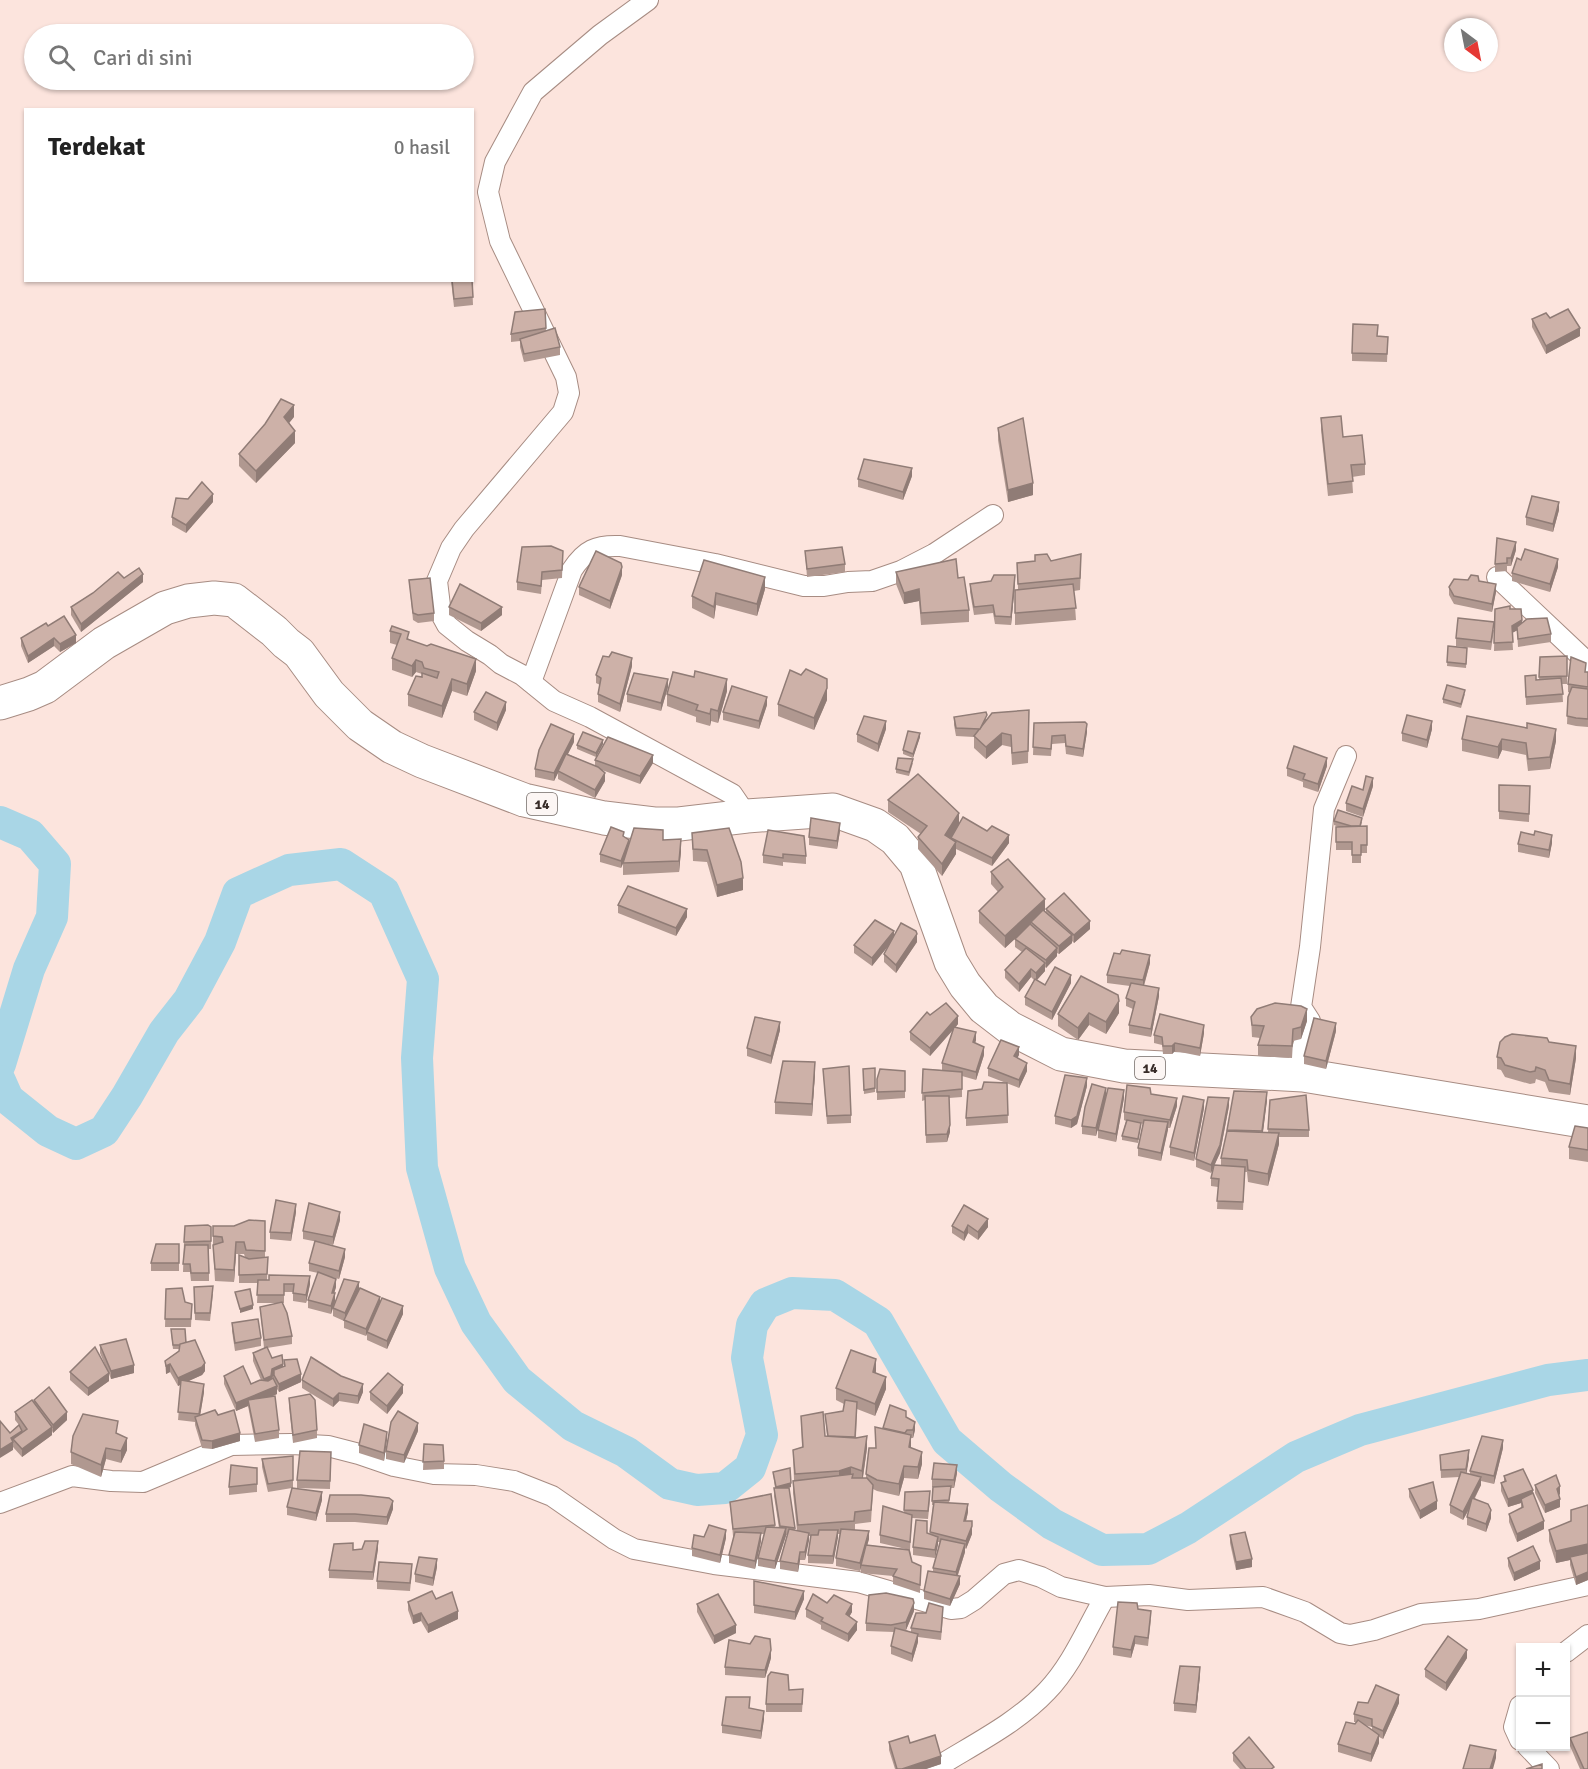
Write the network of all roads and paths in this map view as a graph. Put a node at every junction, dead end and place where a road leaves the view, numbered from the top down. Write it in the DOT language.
graph roads {
  1 [pos="648,0"];
  2 [pos="993,515"];
  3 [pos="1497,577"];
  4 [pos="1588,663"];
  5 [pos="531,682"];
  6 [pos="0,703"];
  7 [pos="1346,756"];
  8 [pos="747,816"];
  9 [pos="1295,1075"];
  10 [pos="1588,1122"];
  11 [pos="0,1503"];
  12 [pos="1588,1585"];
  13 [pos="1105,1597"];
  14 [pos="1588,1635"];
  15 [pos="1570,1649"];
  16 [pos="1532,1751"];
  17 [pos="934,1769"];
  18 [pos="1549,1769"];
  1 -- 5 [label="street"];
  2 -- 5 [label="street"];
  3 -- 4 [label="street"];
  5 -- 8 [label="street"];
  6 -- 8 [label="highway, 14"];
  7 -- 9 [label="street"];
  8 -- 9 [label="highway, 14"];
  9 -- 10 [label="highway, 14"];
  11 -- 13 [label="street"];
  12 -- 13 [label="street"];
  13 -- 17 [label="street"];
  14 -- 15 [label="street"];
  16 -- 18 [label="street"];
}
